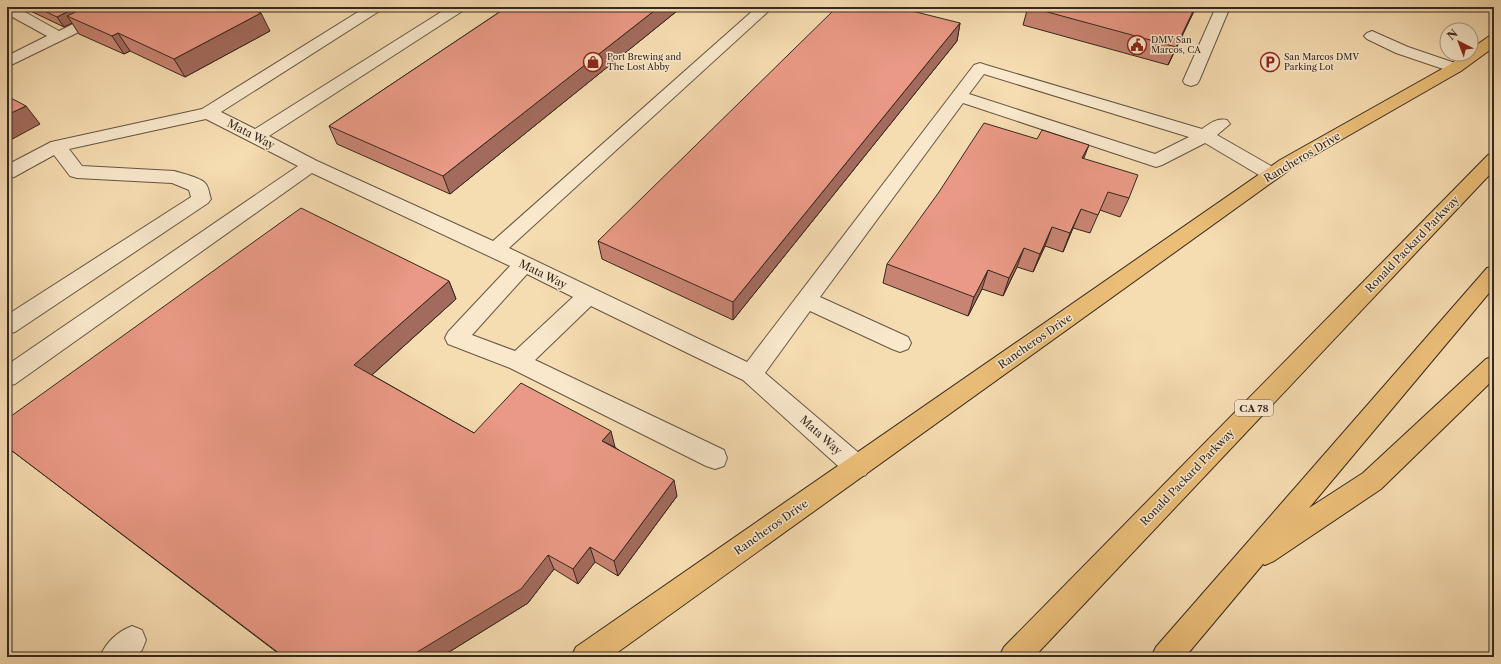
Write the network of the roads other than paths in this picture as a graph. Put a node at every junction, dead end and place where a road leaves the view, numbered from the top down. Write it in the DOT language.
graph roads {
  1 [pos="376,7"];
  2 [pos="459,7"];
  3 [pos="766,7"];
  4 [pos="1223,7"];
  5 [pos="7,8"];
  6 [pos="115,8"];
  7 [pos="59,36"];
  8 [pos="1372,36"];
  9 [pos="1494,40"];
  10 [pos="1402,50"];
  11 [pos="7,62"];
  12 [pos="1455,68"];
  13 [pos="1439,77"];
  14 [pos="1191,81"];
  15 [pos="958,96"];
  16 [pos="208,113"];
  17 [pos="1221,124"];
  18 [pos="256,136"];
  19 [pos="1205,136"];
  20 [pos="58,146"];
  21 [pos="1494,160"];
  22 [pos="311,166"];
  23 [pos="7,173"];
  24 [pos="1271,174"];
  25 [pos="495,250"];
  26 [pos="524,264"];
  27 [pos="1494,273"];
  28 [pos="589,295"];
  29 [pos="806,300"];
  30 [pos="7,326"];
  31 [pos="900,343"];
  32 [pos="518,362"];
  33 [pos="1494,365"];
  34 [pos="751,374"];
  35 [pos="7,377"];
  36 [pos="715,458"];
  37 [pos="857,467"];
  38 [pos="1243,567"];
  39 [pos="586,657"];
  40 [pos="1014,657"];
  41 [pos="1166,657"];
  1 -- 16 [label="street"];
  2 -- 18 [label="street"];
  3 -- 25 [label="street"];
  4 -- 14 [label="street"];
  5 -- 7 [label="street"];
  6 -- 7 [label="street"];
  7 -- 11 [label="street"];
  8 -- 10 [label="street"];
  9 -- 12 [label="main road, Rancheros Drive"];
  10 -- 12 [label="street"];
  10 -- 13 [label="street"];
  12 -- 13 [label="main road, Rancheros Drive"];
  13 -- 24 [label="main road, Rancheros Drive"];
  15 -- 19 [label="street"];
  15 -- 19 [label="street"];
  15 -- 29 [label="street"];
  16 -- 18 [label="street, Mata Way"];
  16 -- 20 [label="street"];
  17 -- 19 [label="street"];
  18 -- 22 [label="street, Mata Way"];
  19 -- 24 [label="street"];
  20 -- 23 [label="street"];
  20 -- 30 [label="street"];
  21 -- 40 [label="main road, Ronald Packard Parkway / CA 78"];
  22 -- 25 [label="street, Mata Way"];
  22 -- 35 [label="street"];
  24 -- 37 [label="main road, Rancheros Drive"];
  25 -- 26 [label="street, Mata Way"];
  26 -- 28 [label="street, Mata Way"];
  26 -- 32 [label="street"];
  27 -- 38 [label="main road"];
  28 -- 32 [label="street"];
  28 -- 34 [label="street, Mata Way"];
  29 -- 31 [label="street"];
  29 -- 34 [label="street"];
  32 -- 36 [label="street"];
  33 -- 38 [label="main road"];
  34 -- 37 [label="street, Mata Way"];
  37 -- 39 [label="main road, Rancheros Drive"];
  38 -- 41 [label="main road"];
}
